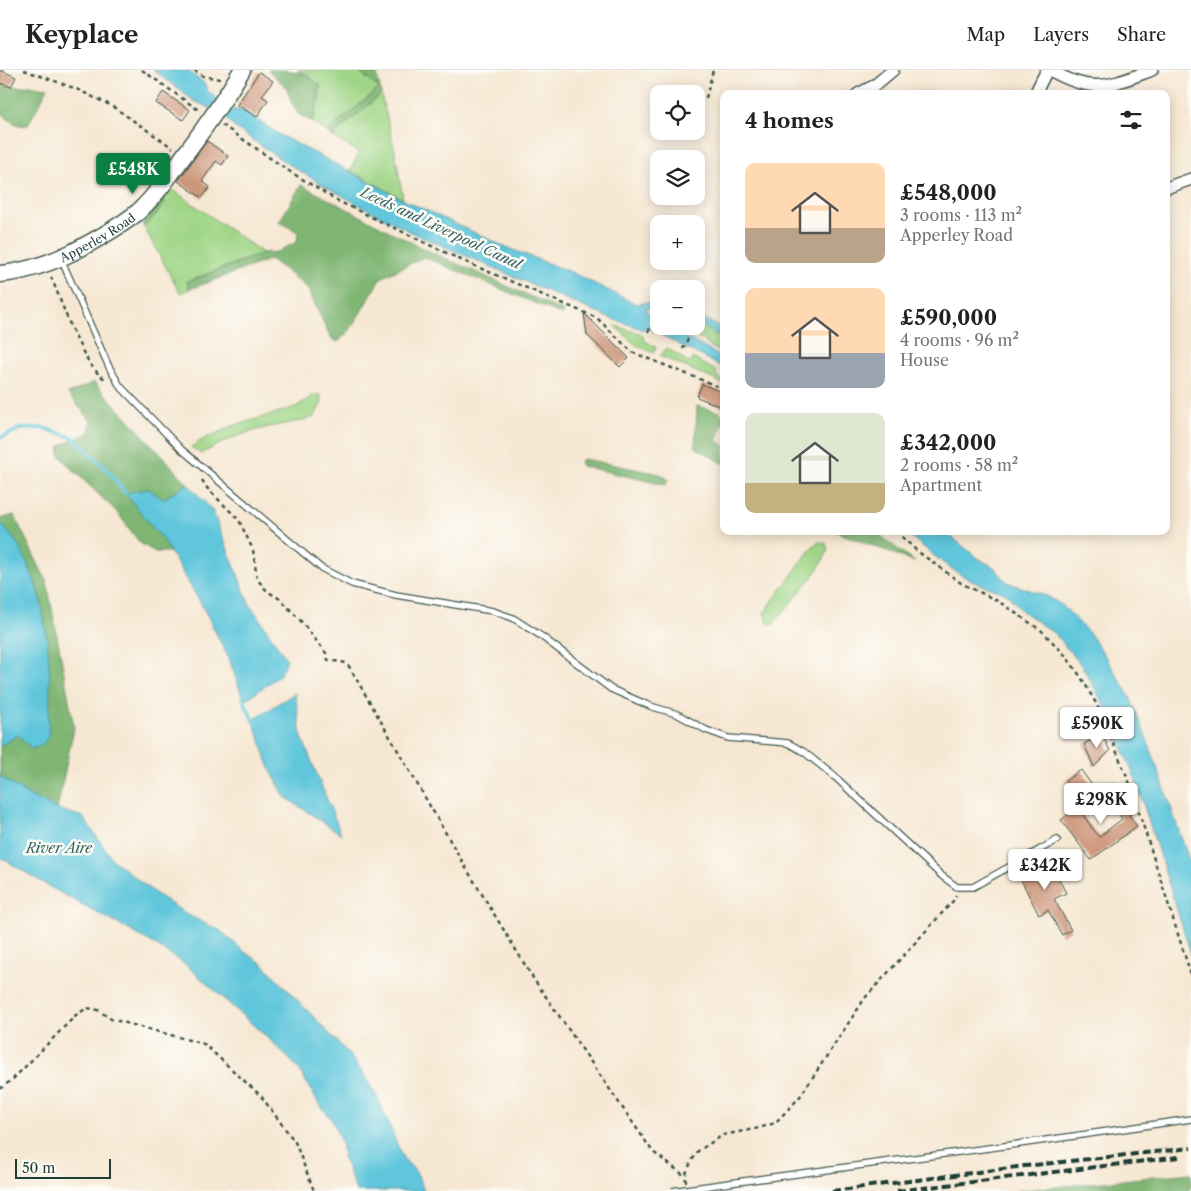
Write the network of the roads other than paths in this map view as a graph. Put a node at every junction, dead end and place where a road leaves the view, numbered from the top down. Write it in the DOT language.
graph roads {
  1 [pos="242,70"];
  2 [pos="893,70"];
  3 [pos="1049,70"];
  4 [pos="1152,70"];
  5 [pos="866,90"];
  6 [pos="1037,90"];
  7 [pos="1191,179"];
  8 [pos="1170,187"];
  9 [pos="53,261"];
  10 [pos="0,274"];
  11 [pos="1057,840"];
  12 [pos="1191,1119"];
  13 [pos="672,1191"];
  1 -- 9 [label="street, Apperley Road"];
  2 -- 5 [label="street"];
  3 -- 4 [label="street"];
  3 -- 6 [label="street"];
  7 -- 8 [label="street"];
  9 -- 10 [label="street, Apperley Road"];
  9 -- 11 [label="lane"];
  12 -- 13 [label="lane, bridge"];
}
